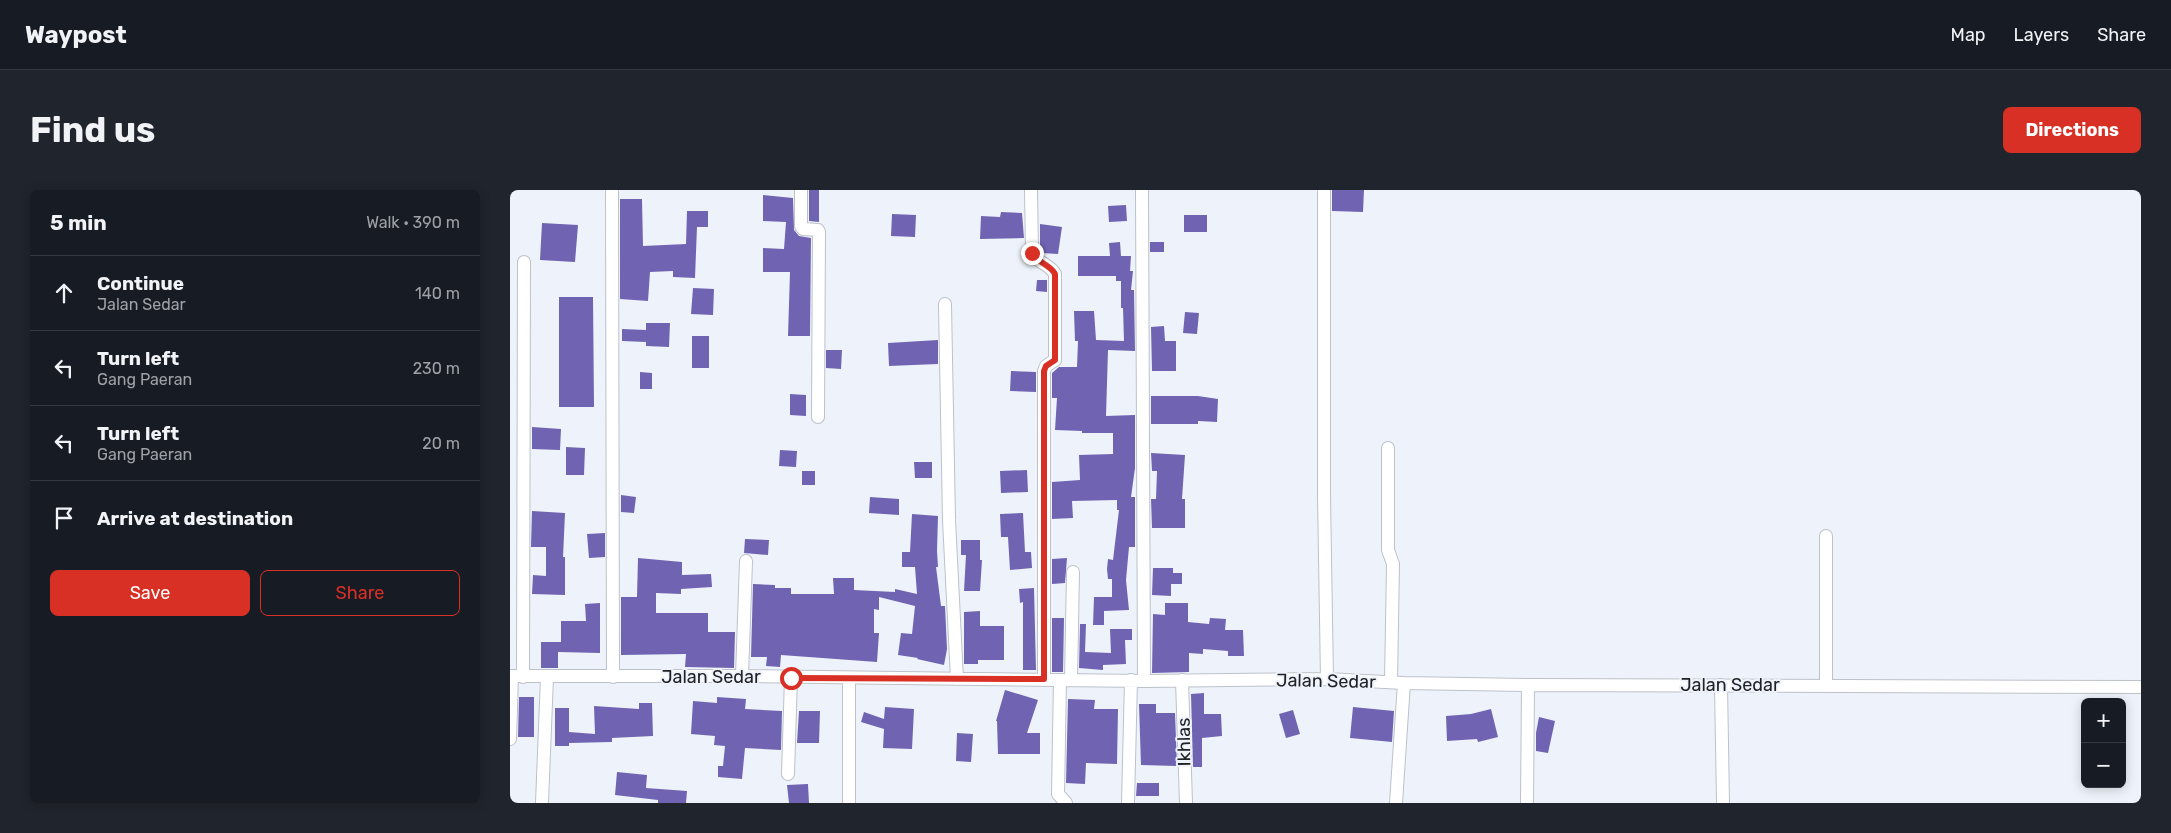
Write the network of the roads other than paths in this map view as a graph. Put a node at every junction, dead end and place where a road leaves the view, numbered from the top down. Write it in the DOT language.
graph roads {
  1 [pos="612,190"];
  2 [pos="801,190"];
  3 [pos="1031,190"];
  4 [pos="1142,190"];
  5 [pos="1324,190"];
  6 [pos="524,262"];
  7 [pos="945,304"];
  8 [pos="818,417"];
  9 [pos="1388,448"];
  10 [pos="1826,536"];
  11 [pos="746,561"];
  12 [pos="1073,572"];
  13 [pos="515,676"];
  14 [pos="742,676"];
  15 [pos="547,677"];
  16 [pos="613,677"];
  17 [pos="791,678"];
  18 [pos="849,678"];
  19 [pos="957,679"];
  20 [pos="1044,679"];
  21 [pos="1327,679"];
  22 [pos="1066,680"];
  23 [pos="1131,680"];
  24 [pos="1182,680"];
  25 [pos="1144,681"];
  26 [pos="1398,683"];
  27 [pos="1528,684"];
  28 [pos="1721,685"];
  29 [pos="1826,685"];
  30 [pos="2141,687"];
  31 [pos="510,739"];
  32 [pos="788,774"];
  33 [pos="542,803"];
  34 [pos="849,803"];
  35 [pos="1066,803"];
  36 [pos="1128,803"];
  37 [pos="1186,803"];
  38 [pos="1396,803"];
  39 [pos="1527,803"];
  40 [pos="1723,803"];
  1 -- 16 [label="street"];
  2 -- 8 [label="street"];
  3 -- 20 [label="street"];
  4 -- 25 [label="street"];
  5 -- 21 [label="street"];
  6 -- 13 [label="street"];
  7 -- 19 [label="street"];
  9 -- 26 [label="street"];
  10 -- 29 [label="street"];
  11 -- 14 [label="street"];
  12 -- 22 [label="street"];
  13 -- 15 [label="street, Jalan Sedar"];
  13 -- 31 [label="street"];
  14 -- 16 [label="street, Jalan Sedar"];
  14 -- 17 [label="street, Jalan Sedar"];
  15 -- 16 [label="street, Jalan Sedar"];
  15 -- 33 [label="street"];
  17 -- 18 [label="street, Jalan Sedar"];
  17 -- 32 [label="street"];
  18 -- 19 [label="street, Jalan Sedar"];
  18 -- 34 [label="street"];
  19 -- 20 [label="street, Jalan Sedar"];
  20 -- 22 [label="street, Jalan Sedar"];
  21 -- 24 [label="street, Jalan Sedar"];
  21 -- 26 [label="street, Jalan Sedar"];
  22 -- 23 [label="street, Jalan Sedar"];
  22 -- 35 [label="street"];
  23 -- 25 [label="street, Jalan Sedar"];
  23 -- 36 [label="street"];
  24 -- 25 [label="street, Jalan Sedar"];
  24 -- 37 [label="street, Ikhlas"];
  26 -- 27 [label="street, Jalan Sedar"];
  26 -- 38 [label="street"];
  27 -- 28 [label="street, Jalan Sedar"];
  27 -- 39 [label="street"];
  28 -- 29 [label="street, Jalan Sedar"];
  28 -- 40 [label="street"];
  29 -- 30 [label="street, Jalan Sedar"];
}
